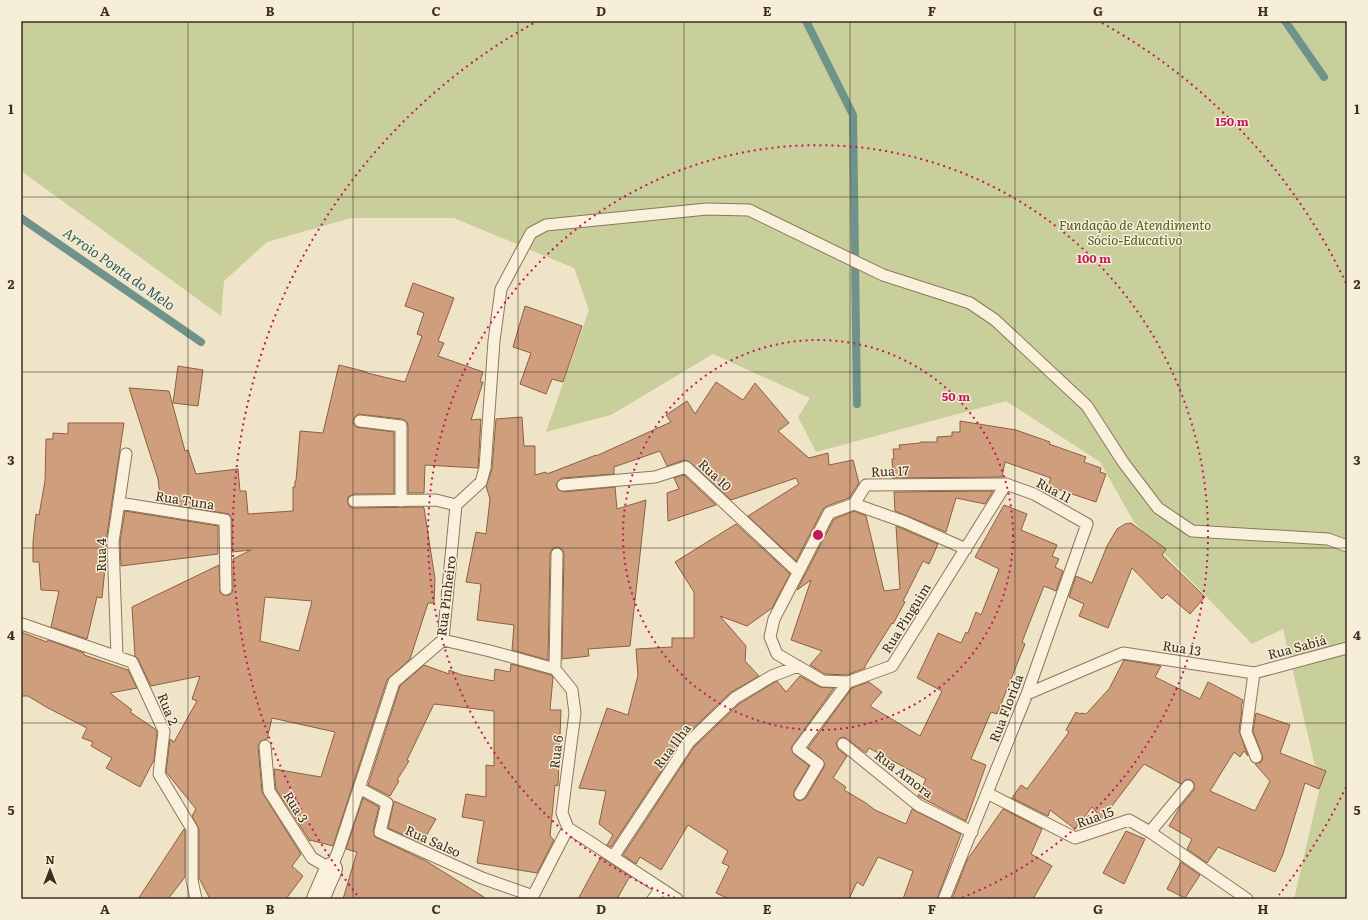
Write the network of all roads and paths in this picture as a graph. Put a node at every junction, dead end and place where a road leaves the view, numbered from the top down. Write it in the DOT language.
graph roads {
  1 [pos="360,420"];
  2 [pos="126,454"];
  3 [pos="1006,484"];
  4 [pos="563,485"];
  5 [pos="354,501"];
  6 [pos="401,501"];
  7 [pos="119,504"];
  8 [pos="854,504"];
  9 [pos="456,505"];
  10 [pos="1087,524"];
  11 [pos="1347,546"];
  12 [pos="966,549"];
  13 [pos="557,554"];
  14 [pos="798,572"];
  15 [pos="226,590"];
  16 [pos="22,624"];
  17 [pos="443,640"];
  18 [pos="1347,648"];
  19 [pos="117,656"];
  20 [pos="798,666"];
  21 [pos="555,669"];
  22 [pos="1254,673"];
  23 [pos="848,682"];
  24 [pos="1027,694"];
  25 [pos="843,744"];
  26 [pos="265,746"];
  27 [pos="1256,757"];
  28 [pos="1188,786"];
  29 [pos="359,788"];
  30 [pos="800,794"];
  31 [pos="987,794"];
  32 [pos="568,828"];
  33 [pos="972,832"];
  34 [pos="1150,832"];
  35 [pos="613,857"];
  36 [pos="331,869"];
  37 [pos="661,888"];
  38 [pos="532,897"];
  39 [pos="196,899"];
  40 [pos="318,899"];
  41 [pos="653,899"];
  42 [pos="677,899"];
  43 [pos="944,899"];
  44 [pos="1247,899"];
  1 -- 6 [label="lane"];
  2 -- 7 [label="lane, Rua 4"];
  3 -- 8 [label="lane, Rua 17"];
  3 -- 10 [label="lane, Rua 11"];
  3 -- 12 [label="lane, Rua Pinguim"];
  4 -- 14 [label="lane, Rua 10"];
  5 -- 6 [label="lane"];
  6 -- 9 [label="lane"];
  7 -- 15 [label="lane, Rua Tuna"];
  7 -- 19 [label="lane, Rua 4"];
  8 -- 12 [label="lane"];
  8 -- 14 [label="lane"];
  9 -- 11 [label="lane"];
  9 -- 17 [label="lane, Rua Pinheiro"];
  10 -- 24 [label="lane, Rua Florida"];
  12 -- 23 [label="lane, Rua Pinguim"];
  13 -- 21 [label="lane"];
  14 -- 20 [label="lane, Rua Pinguim"];
  16 -- 19 [label="lane, Rua 2"];
  17 -- 21 [label="lane"];
  17 -- 29 [label="lane, Rua Pinheiro"];
  18 -- 22 [label="lane, Rua Sabiá"];
  19 -- 39 [label="lane, Rua 2"];
  20 -- 23 [label="lane, Rua Pinguim"];
  20 -- 35 [label="lane, Rua Ilha"];
  21 -- 32 [label="lane, Rua 6"];
  22 -- 24 [label="lane, Rua 13"];
  22 -- 27 [label="lane"];
  23 -- 30 [label="lane"];
  24 -- 31 [label="lane, Rua Florida"];
  25 -- 33 [label="lane, Rua Amora"];
  26 -- 36 [label="lane, Rua 3"];
  28 -- 34 [label="lane"];
  29 -- 36 [label="lane, Rua Pinheiro"];
  29 -- 38 [label="lane, Rua Salso"];
  31 -- 33 [label="lane, Rua Florida"];
  31 -- 34 [label="lane, Rua 15"];
  32 -- 35 [label="lane"];
  32 -- 38 [label="lane, Rua Salso"];
  33 -- 43 [label="lane, Rua Florida"];
  34 -- 44 [label="lane, Rua 15"];
  35 -- 37 [label="lane"];
  36 -- 40 [label="street, Rua Pinheiro"];
  37 -- 41 [label="lane"];
  37 -- 42 [label="lane"];
}
